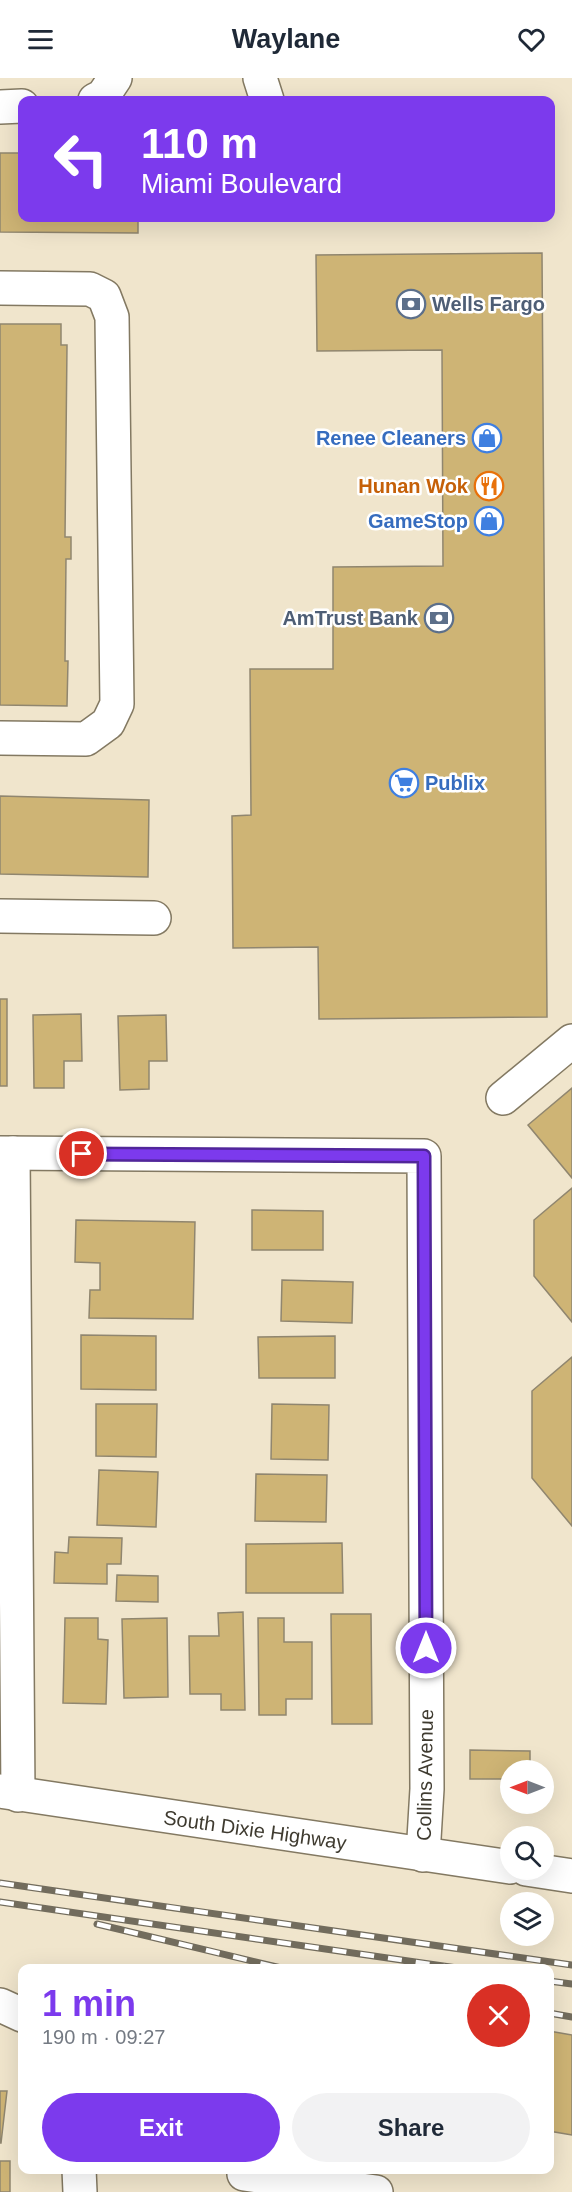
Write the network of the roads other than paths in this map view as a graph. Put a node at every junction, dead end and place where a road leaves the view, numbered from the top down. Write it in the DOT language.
graph roads {
  1 [pos="115,78"];
  2 [pos="260,78"];
  3 [pos="103,96"];
  4 [pos="266,96"];
  5 [pos="18,106"];
  6 [pos="0,107"];
  7 [pos="0,288"];
  8 [pos="0,738"];
  9 [pos="0,916"];
  10 [pos="153,918"];
  11 [pos="572,1041"];
  12 [pos="503,1098"];
  13 [pos="7,1153"];
  14 [pos="9,1793"];
  15 [pos="423,1854"];
  16 [pos="500,1866"];
  17 [pos="554,1873"];
  18 [pos="572,1876"];
  19 [pos="0,2005"];
  20 [pos="18,2013"];
  21 [pos="79,2174"];
  22 [pos="248,2178"];
  23 [pos="80,2192"];
  24 [pos="376,2192"];
  1 -- 3 [label="street"];
  2 -- 4 [label="street"];
  5 -- 6 [label="street"];
  7 -- 8 [label="street"];
  9 -- 10 [label="street"];
  11 -- 12 [label="street"];
  13 -- 14 [label="street"];
  13 -- 15 [label="street, Collins Avenue"];
  14 -- 15 [label="street, South Dixie Highway"];
  15 -- 16 [label="street, South Dixie Highway"];
  17 -- 18 [label="street"];
  19 -- 20 [label="street"];
  21 -- 23 [label="street"];
  22 -- 24 [label="street"];
}
